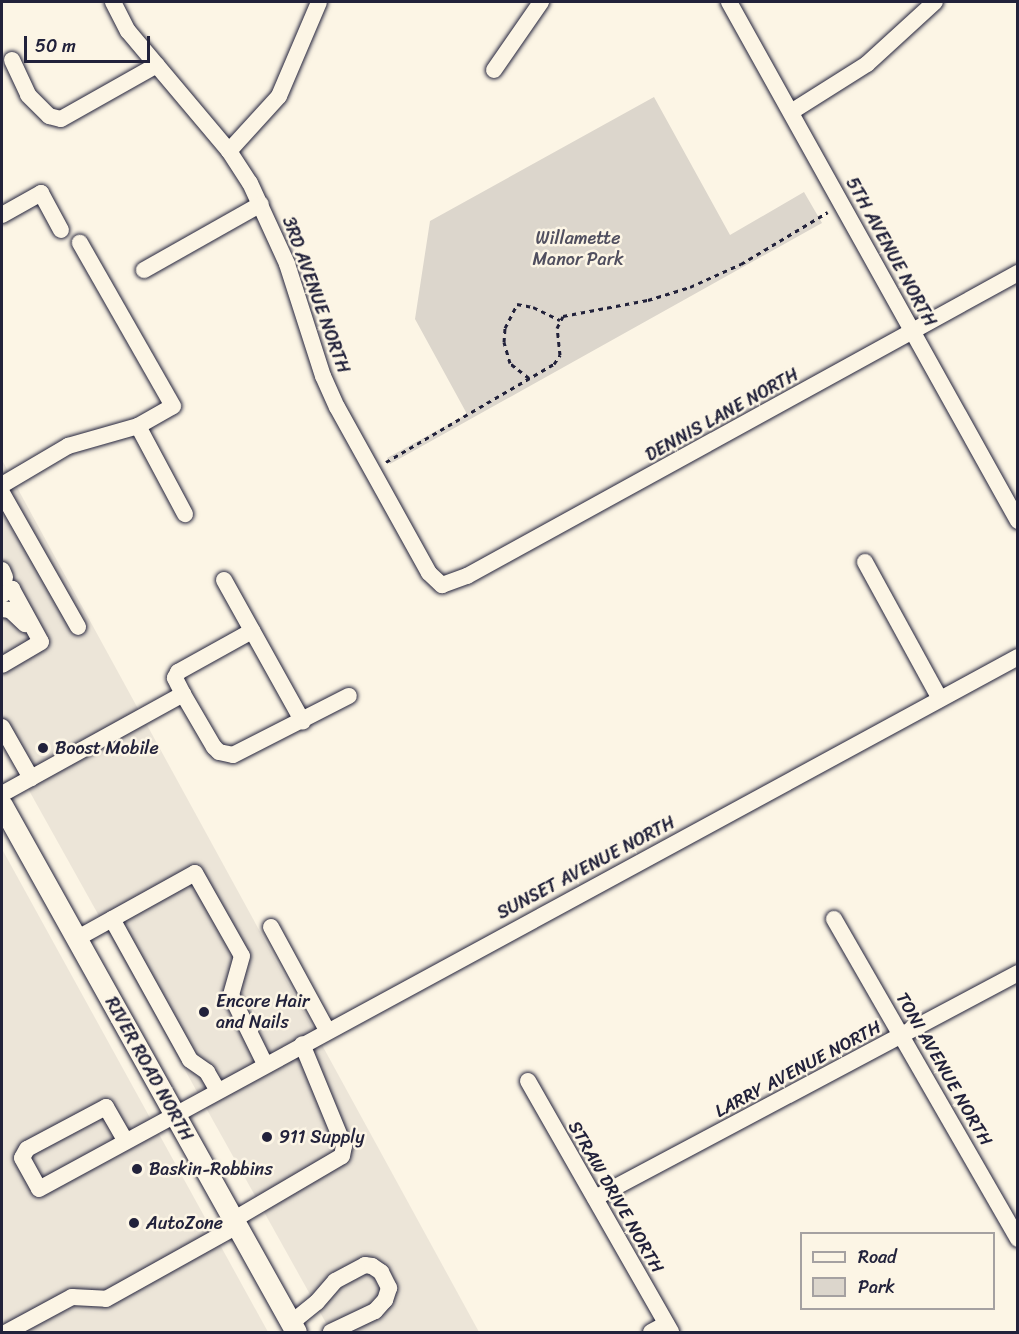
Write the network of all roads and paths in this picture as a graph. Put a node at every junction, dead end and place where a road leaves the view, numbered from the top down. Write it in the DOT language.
graph roads {
  1 [pos="113,2"];
  2 [pos="319,2"];
  3 [pos="541,2"];
  4 [pos="729,2"];
  5 [pos="935,2"];
  6 [pos="12,60"];
  7 [pos="157,65"];
  8 [pos="495,70"];
  9 [pos="791,112"];
  10 [pos="229,151"];
  11 [pos="842,203"];
  12 [pos="261,204"];
  13 [pos="2,215"];
  14 [pos="61,230"];
  15 [pos="80,243"];
  16 [pos="144,270"];
  17 [pos="1017,273"];
  18 [pos="515,299"];
  19 [pos="518,304"];
  20 [pos="560,320"];
  21 [pos="913,333"];
  22 [pos="529,378"];
  23 [pos="138,426"];
  24 [pos="372,470"];
  25 [pos="2,485"];
  26 [pos="2,494"];
  27 [pos="185,514"];
  28 [pos="1017,521"];
  29 [pos="865,562"];
  30 [pos="224,580"];
  31 [pos="442,585"];
  32 [pos="2,595"];
  33 [pos="2,609"];
  34 [pos="78,627"];
  35 [pos="252,631"];
  36 [pos="1017,657"];
  37 [pos="6,662"];
  38 [pos="183,694"];
  39 [pos="350,696"];
  40 [pos="940,699"];
  41 [pos="303,722"];
  42 [pos="2,726"];
  43 [pos="31,778"];
  44 [pos="3,808"];
  45 [pos="112,919"];
  46 [pos="834,919"];
  47 [pos="272,927"];
  48 [pos="76,939"];
  49 [pos="1017,973"];
  50 [pos="327,1030"];
  51 [pos="903,1036"];
  52 [pos="302,1044"];
  53 [pos="265,1064"];
  54 [pos="528,1081"];
  55 [pos="217,1089"];
  56 [pos="173,1113"];
  57 [pos="125,1140"];
  58 [pos="595,1198"];
  59 [pos="235,1223"];
  60 [pos="1017,1239"];
  61 [pos="669,1328"];
  62 [pos="293,1329"];
  63 [pos="7,1332"];
  64 [pos="331,1332"];
  65 [pos="651,1332"];
  1 -- 7 [label="street, 3RD AVENUE NORTH"];
  2 -- 10 [label="street"];
  3 -- 8 [label="street"];
  4 -- 9 [label="street, 5TH AVENUE NORTH"];
  5 -- 9 [label="street"];
  6 -- 7 [label="street"];
  7 -- 10 [label="street, 3RD AVENUE NORTH"];
  9 -- 11 [label="street, 5TH AVENUE NORTH"];
  10 -- 12 [label="street, 3RD AVENUE NORTH"];
  11 -- 20 [label="path"];
  11 -- 21 [label="street, 5TH AVENUE NORTH"];
  12 -- 16 [label="street"];
  12 -- 24 [label="street, 3RD AVENUE NORTH"];
  13 -- 14 [label="street"];
  15 -- 23 [label="street"];
  17 -- 21 [label="street, DENNIS LANE NORTH"];
  18 -- 19 [label="path"];
  19 -- 20 [label="path"];
  19 -- 22 [label="path"];
  20 -- 22 [label="path"];
  21 -- 28 [label="street, 5TH AVENUE NORTH"];
  21 -- 31 [label="street, DENNIS LANE NORTH"];
  22 -- 24 [label="path"];
  23 -- 25 [label="street"];
  23 -- 27 [label="street"];
  24 -- 31 [label="street, 3RD AVENUE NORTH"];
  26 -- 34 [label="street"];
  29 -- 40 [label="street"];
  30 -- 35 [label="street"];
  32 -- 37 [label="street"];
  33 -- 37 [label="street"];
  35 -- 38 [label="street"];
  35 -- 41 [label="street"];
  36 -- 40 [label="street, SUNSET AVENUE NORTH"];
  38 -- 41 [label="street"];
  38 -- 43 [label="street"];
  39 -- 41 [label="street"];
  40 -- 50 [label="street, SUNSET AVENUE NORTH"];
  42 -- 43 [label="street"];
  43 -- 44 [label="street"];
  44 -- 48 [label="main road, RIVER ROAD NORTH"];
  45 -- 48 [label="street"];
  45 -- 53 [label="street"];
  45 -- 55 [label="street"];
  46 -- 51 [label="street, TONI AVENUE NORTH"];
  47 -- 50 [label="street"];
  48 -- 56 [label="main road, RIVER ROAD NORTH"];
  49 -- 51 [label="street, LARRY AVENUE NORTH"];
  50 -- 52 [label="street, SUNSET AVENUE NORTH"];
  51 -- 58 [label="street, LARRY AVENUE NORTH"];
  51 -- 60 [label="street, TONI AVENUE NORTH"];
  52 -- 53 [label="street, SUNSET AVENUE NORTH"];
  52 -- 59 [label="street"];
  53 -- 55 [label="street, SUNSET AVENUE NORTH"];
  54 -- 58 [label="street, STRAW DRIVE NORTH"];
  55 -- 56 [label="street, SUNSET AVENUE NORTH"];
  56 -- 57 [label="street, SUNSET AVENUE NORTH"];
  56 -- 59 [label="main road, RIVER ROAD NORTH"];
  57 -- 57 [label="street, SUNSET AVENUE NORTH"];
  58 -- 61 [label="street, STRAW DRIVE NORTH"];
  59 -- 62 [label="main road, RIVER ROAD NORTH"];
  59 -- 63 [label="street"];
  61 -- 65 [label="street"];
  62 -- 64 [label="street"];
}
